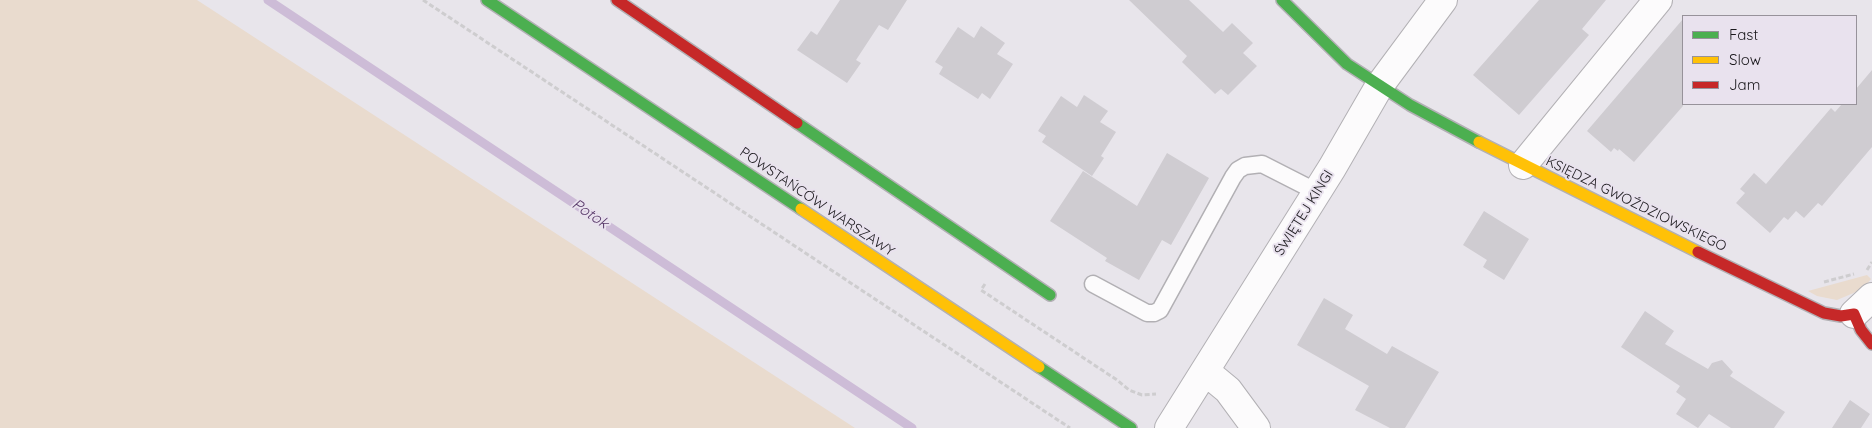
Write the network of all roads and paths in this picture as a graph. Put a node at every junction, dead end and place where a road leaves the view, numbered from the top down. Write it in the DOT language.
graph roads {
  1 [pos="423,0"];
  2 [pos="487,0"];
  3 [pos="617,0"];
  4 [pos="1282,0"];
  5 [pos="1443,0"];
  6 [pos="1658,0"];
  7 [pos="1380,85"];
  8 [pos="1523,165"];
  9 [pos="1317,192"];
  10 [pos="1000,261"];
  11 [pos="1093,284"];
  12 [pos="1050,295"];
  13 [pos="1863,305"];
  14 [pos="1872,344"];
  15 [pos="1205,371"];
  16 [pos="1117,380"];
  17 [pos="1070,428"];
  18 [pos="1131,428"];
  19 [pos="1169,428"];
  20 [pos="1256,428"];
  1 -- 17 [label="path"];
  2 -- 18 [label="street, POWSTAŃCÓW WARSZAWY"];
  3 -- 10 [label="street"];
  4 -- 7 [label="street, KSIĘDZA GWOŹDZIOWSKIEGO"];
  5 -- 7 [label="street, ŚWIĘTEJ KINGI"];
  6 -- 8 [label="street"];
  7 -- 8 [label="street, KSIĘDZA GWOŹDZIOWSKIEGO"];
  7 -- 9 [label="street, ŚWIĘTEJ KINGI"];
  8 -- 13 [label="street, KSIĘDZA GWOŹDZIOWSKIEGO"];
  9 -- 11 [label="lane"];
  9 -- 15 [label="street, ŚWIĘTEJ KINGI"];
  10 -- 12 [label="street"];
  10 -- 16 [label="path"];
  13 -- 14 [label="street, KSIĘDZA GWOŹDZIOWSKIEGO"];
  15 -- 19 [label="street, ŚWIĘTEJ KINGI"];
  15 -- 20 [label="street"];
}
